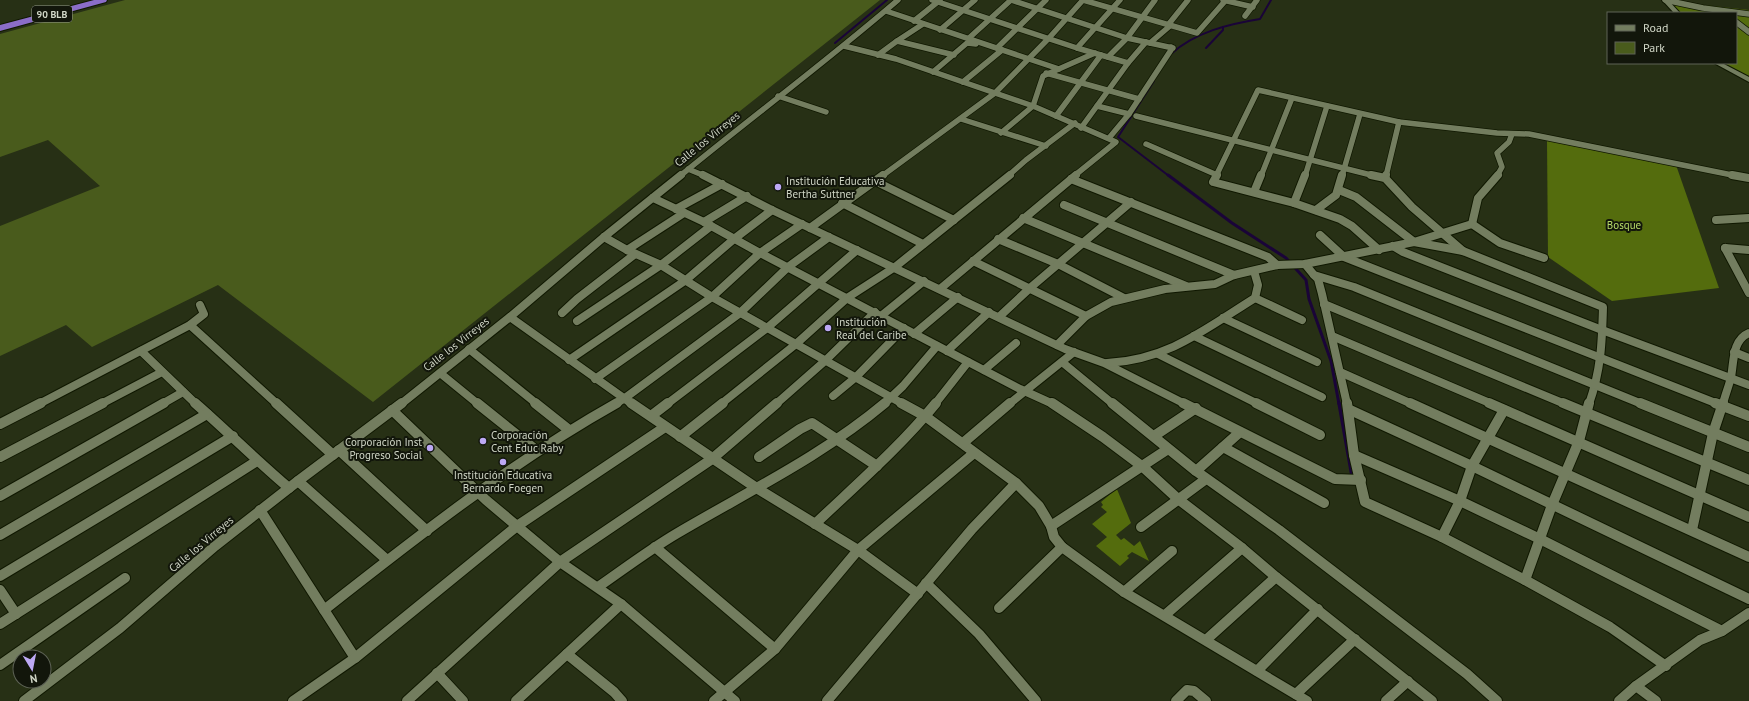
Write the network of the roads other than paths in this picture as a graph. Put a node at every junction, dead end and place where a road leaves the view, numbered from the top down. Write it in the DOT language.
graph roads {
  1 [pos="85,0"];
  2 [pos="103,0"];
  3 [pos="898,0"];
  4 [pos="932,0"];
  5 [pos="975,0"];
  6 [pos="1011,0"];
  7 [pos="1046,0"];
  8 [pos="1083,0"];
  9 [pos="1120,0"];
  10 [pos="1155,0"];
  11 [pos="1188,0"];
  12 [pos="1225,0"];
  13 [pos="1257,0"];
  14 [pos="1665,0"];
  15 [pos="939,1"];
  16 [pos="1253,7"];
  17 [pos="1038,8"];
  18 [pos="1112,9"];
  19 [pos="964,10"];
  20 [pos="886,11"];
  21 [pos="1676,12"];
  22 [pos="1726,12"];
  23 [pos="1737,13"];
  24 [pos="1749,14"];
  25 [pos="1245,16"];
  26 [pos="1141,17"];
  27 [pos="991,18"];
  28 [pos="1066,18"];
  29 [pos="914,20"];
  30 [pos="0,23"];
  31 [pos="1737,23"];
  32 [pos="923,24"];
  33 [pos="1169,25"];
  34 [pos="0,28"];
  35 [pos="1019,28"];
  36 [pos="1096,28"];
  37 [pos="940,30"];
  38 [pos="1749,32"];
  39 [pos="1049,38"];
  40 [pos="1127,38"];
  41 [pos="968,40"];
  42 [pos="897,41"];
  43 [pos="1148,43"];
  44 [pos="844,46"];
  45 [pos="1077,48"];
  46 [pos="1000,49"];
  47 [pos="1095,53"];
  48 [pos="878,55"];
  49 [pos="954,55"];
  50 [pos="1102,55"];
  51 [pos="1108,57"];
  52 [pos="1028,58"];
  53 [pos="1128,63"];
  54 [pos="1719,64"];
  55 [pos="1059,69"];
  56 [pos="933,72"];
  57 [pos="1046,73"];
  58 [pos="1749,80"];
  59 [pos="963,82"];
  60 [pos="1080,82"];
  61 [pos="1108,90"];
  62 [pos="995,93"];
  63 [pos="778,96"];
  64 [pos="1292,98"];
  65 [pos="1139,99"];
  66 [pos="1033,106"];
  67 [pos="1097,106"];
  68 [pos="1327,106"];
  69 [pos="826,112"];
  70 [pos="1360,114"];
  71 [pos="1132,115"];
  72 [pos="1056,116"];
  73 [pos="962,119"];
  74 [pos="1399,122"];
  75 [pos="1075,123"];
  76 [pos="1081,128"];
  77 [pos="1001,132"];
  78 [pos="1512,134"];
  79 [pos="1109,138"];
  80 [pos="1233,139"];
  81 [pos="1146,144"];
  82 [pos="1046,146"];
  83 [pos="1272,150"];
  84 [pos="1311,159"];
  85 [pos="1345,168"];
  86 [pos="688,169"];
  87 [pos="1217,175"];
  88 [pos="1385,178"];
  89 [pos="1749,178"];
  90 [pos="1071,179"];
  91 [pos="875,181"];
  92 [pos="722,184"];
  93 [pos="1339,190"];
  94 [pos="1254,192"];
  95 [pos="747,196"];
  96 [pos="653,198"];
  97 [pos="1131,202"];
  98 [pos="842,203"];
  99 [pos="1294,203"];
  100 [pos="1064,205"];
  101 [pos="676,209"];
  102 [pos="772,210"];
  103 [pos="1316,210"];
  104 [pos="684,212"];
  105 [pos="1023,218"];
  106 [pos="1749,218"];
  107 [pos="954,220"];
  108 [pos="1716,220"];
  109 [pos="704,222"];
  110 [pos="1108,222"];
  111 [pos="802,224"];
  112 [pos="1472,224"];
  113 [pos="711,226"];
  114 [pos="810,228"];
  115 [pos="1444,233"];
  116 [pos="1320,235"];
  117 [pos="604,237"];
  118 [pos="829,237"];
  119 [pos="734,238"];
  120 [pos="998,239"];
  121 [pos="1414,242"];
  122 [pos="924,244"];
  123 [pos="1083,244"];
  124 [pos="1393,246"];
  125 [pos="627,250"];
  126 [pos="857,250"];
  127 [pos="1379,250"];
  128 [pos="1749,250"];
  129 [pos="1463,251"];
  130 [pos="760,253"];
  131 [pos="635,254"];
  132 [pos="1344,258"];
  133 [pos="1544,258"];
  134 [pos="973,261"];
  135 [pos="1058,264"];
  136 [pos="1302,264"];
  137 [pos="660,265"];
  138 [pos="1277,265"];
  139 [pos="788,267"];
  140 [pos="895,267"];
  141 [pos="1254,271"];
  142 [pos="1234,275"];
  143 [pos="1314,275"];
  144 [pos="686,280"];
  145 [pos="924,281"];
  146 [pos="817,283"];
  147 [pos="1189,287"];
  148 [pos="1030,288"];
  149 [pos="940,289"];
  150 [pos="1749,293"];
  151 [pos="712,297"];
  152 [pos="958,297"];
  153 [pos="847,298"];
  154 [pos="1124,298"];
  155 [pos="1255,298"];
  156 [pos="1324,304"];
  157 [pos="200,305"];
  158 [pos="989,312"];
  159 [pos="562,313"];
  160 [pos="740,313"];
  161 [pos="878,314"];
  162 [pos="1086,316"];
  163 [pos="510,317"];
  164 [pos="999,317"];
  165 [pos="1223,318"];
  166 [pos="1302,320"];
  167 [pos="577,322"];
  168 [pos="190,325"];
  169 [pos="767,328"];
  170 [pos="904,328"];
  171 [pos="1602,330"];
  172 [pos="1749,333"];
  173 [pos="914,334"];
  174 [pos="1194,336"];
  175 [pos="1332,336"];
  176 [pos="1016,343"];
  177 [pos="796,344"];
  178 [pos="1057,345"];
  179 [pos="937,346"];
  180 [pos="469,349"];
  181 [pos="141,351"];
  182 [pos="947,351"];
  183 [pos="1074,352"];
  184 [pos="1734,352"];
  185 [pos="1158,354"];
  186 [pos="1601,358"];
  187 [pos="1749,358"];
  188 [pos="569,360"];
  189 [pos="826,360"];
  190 [pos="968,362"];
  191 [pos="1062,362"];
  192 [pos="1317,362"];
  193 [pos="1104,363"];
  194 [pos="984,370"];
  195 [pos="162,372"];
  196 [pos="1340,372"];
  197 [pos="440,373"];
  198 [pos="856,377"];
  199 [pos="1731,378"];
  200 [pos="596,379"];
  201 [pos="1596,384"];
  202 [pos="1749,385"];
  203 [pos="1024,391"];
  204 [pos="183,392"];
  205 [pos="833,396"];
  206 [pos="1322,397"];
  207 [pos="625,398"];
  208 [pos="892,398"];
  209 [pos="1723,406"];
  210 [pos="1196,408"];
  211 [pos="1348,409"];
  212 [pos="392,410"];
  213 [pos="1504,410"];
  214 [pos="1586,412"];
  215 [pos="207,414"];
  216 [pos="651,416"];
  217 [pos="925,416"];
  218 [pos="1749,416"];
  219 [pos="0,424"];
  220 [pos="665,427"];
  221 [pos="569,430"];
  222 [pos="1240,432"];
  223 [pos="1713,433"];
  224 [pos="1320,435"];
  225 [pos="232,436"];
  226 [pos="1154,436"];
  227 [pos="680,437"];
  228 [pos="1488,437"];
  229 [pos="838,440"];
  230 [pos="1578,441"];
  231 [pos="963,443"];
  232 [pos="1223,447"];
  233 [pos="1749,447"];
  234 [pos="1168,449"];
  235 [pos="537,451"];
  236 [pos="336,453"];
  237 [pos="974,453"];
  238 [pos="1354,454"];
  239 [pos="0,457"];
  240 [pos="759,457"];
  241 [pos="712,459"];
  242 [pos="257,461"];
  243 [pos="1706,462"];
  244 [pos="877,466"];
  245 [pos="1472,466"];
  246 [pos="1143,467"];
  247 [pos="1196,471"];
  248 [pos="1566,473"];
  249 [pos="1206,479"];
  250 [pos="1361,480"];
  251 [pos="1749,480"];
  252 [pos="298,481"];
  253 [pos="1016,483"];
  254 [pos="289,488"];
  255 [pos="758,489"];
  256 [pos="478,492"];
  257 [pos="1700,495"];
  258 [pos="0,496"];
  259 [pos="1178,499"];
  260 [pos="1460,501"];
  261 [pos="1324,503"];
  262 [pos="1552,505"];
  263 [pos="260,510"];
  264 [pos="1749,517"];
  265 [pos="815,524"];
  266 [pos="517,526"];
  267 [pos="1051,526"];
  268 [pos="1141,527"];
  269 [pos="1692,530"];
  270 [pos="427,531"];
  271 [pos="0,535"];
  272 [pos="1442,537"];
  273 [pos="1540,539"];
  274 [pos="655,547"];
  275 [pos="1062,547"];
  276 [pos="1242,548"];
  277 [pos="858,550"];
  278 [pos="1172,551"];
  279 [pos="1749,557"];
  280 [pos="387,560"];
  281 [pos="560,562"];
  282 [pos="0,576"];
  283 [pos="125,578"];
  284 [pos="1276,578"];
  285 [pos="1526,580"];
  286 [pos="926,583"];
  287 [pos="598,588"];
  288 [pos="0,590"];
  289 [pos="1124,592"];
  290 [pos="918,594"];
  291 [pos="1749,599"];
  292 [pos="621,604"];
  293 [pos="999,608"];
  294 [pos="1318,609"];
  295 [pos="324,610"];
  296 [pos="1749,613"];
  297 [pos="16,614"];
  298 [pos="1165,615"];
  299 [pos="0,624"];
  300 [pos="1722,631"];
  301 [pos="1354,639"];
  302 [pos="1206,640"];
  303 [pos="775,649"];
  304 [pos="567,654"];
  305 [pos="355,658"];
  306 [pos="0,665"];
  307 [pos="1666,666"];
  308 [pos="1256,670"];
  309 [pos="437,673"];
  310 [pos="1408,681"];
  311 [pos="1636,686"];
  312 [pos="724,692"];
  313 [pos="1296,694"];
  314 [pos="24,701"];
  315 [pos="293,701"];
  316 [pos="407,701"];
  317 [pos="462,701"];
  318 [pos="516,701"];
  319 [pos="622,701"];
  320 [pos="714,701"];
  321 [pos="735,701"];
  322 [pos="827,701"];
  323 [pos="1036,701"];
  324 [pos="1176,701"];
  325 [pos="1206,701"];
  326 [pos="1307,701"];
  327 [pos="1386,701"];
  328 [pos="1432,701"];
  329 [pos="1497,701"];
  330 [pos="1619,701"];
  331 [pos="1656,701"];
  1 -- 30 [label="highway"];
  2 -- 34 [label="highway, 90 BLB"];
  3 -- 20 [label="street, Calle los Virreyes"];
  4 -- 15 [label="street"];
  5 -- 19 [label="street"];
  6 -- 17 [label="street"];
  6 -- 27 [label="street"];
  7 -- 17 [label="street"];
  8 -- 18 [label="street"];
  8 -- 28 [label="street"];
  9 -- 18 [label="street"];
  10 -- 26 [label="street"];
  11 -- 33 [label="street"];
  12 -- 16 [label="street"];
  12 -- 33 [label="street"];
  13 -- 16 [label="street"];
  14 -- 21 [label="street"];
  14 -- 22 [label="street"];
  15 -- 19 [label="street"];
  15 -- 29 [label="street"];
  16 -- 25 [label="street"];
  17 -- 28 [label="street"];
  17 -- 35 [label="street"];
  18 -- 26 [label="street"];
  18 -- 36 [label="street"];
  19 -- 27 [label="street"];
  19 -- 37 [label="street"];
  20 -- 29 [label="street"];
  20 -- 44 [label="street, Calle los Virreyes"];
  23 -- 24 [label="street"];
  26 -- 33 [label="street"];
  26 -- 40 [label="street"];
  27 -- 35 [label="street"];
  27 -- 41 [label="street"];
  28 -- 36 [label="street"];
  28 -- 39 [label="street"];
  29 -- 32 [label="street"];
  31 -- 38 [label="street"];
  32 -- 37 [label="street"];
  32 -- 42 [label="street"];
  33 -- 43 [label="street"];
  35 -- 39 [label="street"];
  35 -- 46 [label="street"];
  36 -- 40 [label="street"];
  36 -- 45 [label="street"];
  37 -- 41 [label="street"];
  39 -- 45 [label="street"];
  39 -- 52 [label="street"];
  40 -- 43 [label="street"];
  40 -- 51 [label="street"];
  41 -- 46 [label="street"];
  41 -- 49 [label="street"];
  42 -- 48 [label="street"];
  42 -- 49 [label="street"];
  43 -- 53 [label="street"];
  43 -- 65 [label="street"];
  44 -- 48 [label="street"];
  44 -- 63 [label="street, Calle los Virreyes"];
  45 -- 47 [label="street"];
  46 -- 52 [label="street"];
  46 -- 59 [label="street"];
  47 -- 50 [label="street"];
  47 -- 55 [label="street"];
  48 -- 56 [label="street"];
  49 -- 56 [label="street"];
  50 -- 51 [label="street"];
  50 -- 60 [label="street"];
  51 -- 53 [label="street"];
  52 -- 55 [label="street"];
  52 -- 62 [label="street"];
  53 -- 61 [label="street"];
  54 -- 58 [label="street"];
  55 -- 57 [label="street"];
  56 -- 59 [label="street"];
  57 -- 60 [label="street"];
  57 -- 66 [label="street"];
  59 -- 62 [label="street"];
  60 -- 61 [label="street"];
  60 -- 72 [label="street"];
  61 -- 65 [label="street"];
  61 -- 67 [label="street"];
  62 -- 66 [label="street"];
  62 -- 73 [label="street"];
  63 -- 69 [label="street"];
  63 -- 86 [label="street, Calle los Virreyes"];
  64 -- 68 [label="street"];
  64 -- 80 [label="street"];
  64 -- 83 [label="street"];
  65 -- 71 [label="street"];
  66 -- 72 [label="street"];
  66 -- 77 [label="street"];
  67 -- 71 [label="street"];
  67 -- 76 [label="street"];
  68 -- 70 [label="street"];
  68 -- 84 [label="street"];
  70 -- 74 [label="street"];
  70 -- 85 [label="street"];
  71 -- 79 [label="street"];
  71 -- 80 [label="street"];
  72 -- 75 [label="street"];
  73 -- 77 [label="street"];
  73 -- 91 [label="street"];
  74 -- 78 [label="street"];
  74 -- 88 [label="street"];
  75 -- 76 [label="street"];
  75 -- 82 [label="street"];
  76 -- 79 [label="street"];
  77 -- 82 [label="street"];
  78 -- 89 [label="street"];
  78 -- 112 [label="street"];
  79 -- 90 [label="street"];
  80 -- 83 [label="street"];
  80 -- 87 [label="street"];
  81 -- 87 [label="street"];
  82 -- 107 [label="street"];
  83 -- 84 [label="street"];
  83 -- 94 [label="street"];
  84 -- 85 [label="street"];
  84 -- 99 [label="street"];
  85 -- 88 [label="street"];
  85 -- 93 [label="street"];
  86 -- 92 [label="street"];
  86 -- 96 [label="street, Calle los Virreyes"];
  87 -- 94 [label="street"];
  88 -- 115 [label="street"];
  90 -- 97 [label="street"];
  90 -- 105 [label="street"];
  91 -- 98 [label="street"];
  91 -- 107 [label="street"];
  92 -- 95 [label="street"];
  92 -- 101 [label="street"];
  93 -- 103 [label="street"];
  93 -- 121 [label="street"];
  94 -- 99 [label="street"];
  95 -- 102 [label="street"];
  95 -- 109 [label="street"];
  96 -- 101 [label="street"];
  96 -- 117 [label="street, Calle los Virreyes"];
  97 -- 110 [label="street"];
  97 -- 138 [label="street"];
  98 -- 114 [label="street"];
  98 -- 122 [label="street"];
  99 -- 103 [label="street"];
  100 -- 110 [label="street"];
  101 -- 104 [label="street"];
  102 -- 111 [label="street"];
  102 -- 119 [label="street"];
  103 -- 127 [label="street"];
  104 -- 109 [label="street"];
  104 -- 125 [label="street"];
  105 -- 120 [label="street"];
  105 -- 123 [label="street"];
  106 -- 108 [label="street"];
  107 -- 122 [label="street"];
  109 -- 113 [label="street"];
  110 -- 123 [label="street"];
  110 -- 142 [label="street"];
  111 -- 114 [label="street"];
  111 -- 130 [label="street"];
  112 -- 115 [label="street"];
  112 -- 133 [label="street"];
  113 -- 119 [label="street"];
  113 -- 137 [label="street"];
  114 -- 118 [label="street"];
  115 -- 121 [label="street"];
  115 -- 129 [label="street"];
  116 -- 132 [label="street"];
  117 -- 125 [label="street"];
  117 -- 163 [label="street, Calle los Virreyes"];
  118 -- 126 [label="street"];
  118 -- 139 [label="street"];
  119 -- 130 [label="street"];
  119 -- 144 [label="street"];
  120 -- 134 [label="street"];
  120 -- 135 [label="street"];
  121 -- 124 [label="street"];
  121 -- 129 [label="street"];
  122 -- 140 [label="street"];
  123 -- 135 [label="street"];
  123 -- 147 [label="street"];
  124 -- 127 [label="street"];
  124 -- 171 [label="street"];
  125 -- 131 [label="street"];
  126 -- 140 [label="street"];
  126 -- 146 [label="street"];
  127 -- 132 [label="street"];
  128 -- 150 [label="street"];
  129 -- 171 [label="street"];
  130 -- 139 [label="street"];
  130 -- 151 [label="street"];
  131 -- 137 [label="street"];
  131 -- 159 [label="street"];
  132 -- 136 [label="street"];
  132 -- 186 [label="street"];
  134 -- 148 [label="street"];
  134 -- 149 [label="street"];
  135 -- 148 [label="street"];
  135 -- 154 [label="street"];
  136 -- 138 [label="street"];
  136 -- 143 [label="street"];
  137 -- 144 [label="street"];
  137 -- 167 [label="street"];
  138 -- 141 [label="street"];
  139 -- 146 [label="street"];
  139 -- 160 [label="street"];
  140 -- 145 [label="street"];
  140 -- 153 [label="street"];
  141 -- 142 [label="street"];
  141 -- 155 [label="street"];
  142 -- 147 [label="street"];
  143 -- 156 [label="street"];
  143 -- 201 [label="street"];
  144 -- 151 [label="street"];
  144 -- 188 [label="street"];
  145 -- 149 [label="street"];
  145 -- 161 [label="street"];
  146 -- 153 [label="street"];
  146 -- 169 [label="street"];
  147 -- 154 [label="street"];
  148 -- 162 [label="street"];
  148 -- 164 [label="street"];
  149 -- 152 [label="street"];
  151 -- 160 [label="street"];
  151 -- 200 [label="street"];
  152 -- 158 [label="street"];
  152 -- 173 [label="street"];
  153 -- 161 [label="street"];
  153 -- 177 [label="street"];
  154 -- 162 [label="street"];
  155 -- 165 [label="street"];
  155 -- 166 [label="street"];
  156 -- 175 [label="street"];
  156 -- 214 [label="street"];
  157 -- 168 [label="street"];
  158 -- 164 [label="street"];
  158 -- 182 [label="street"];
  160 -- 169 [label="street"];
  160 -- 207 [label="street"];
  161 -- 170 [label="street"];
  161 -- 189 [label="street"];
  162 -- 178 [label="street"];
  163 -- 180 [label="street, Calle los Virreyes"];
  163 -- 188 [label="street"];
  164 -- 178 [label="street"];
  165 -- 174 [label="street"];
  165 -- 192 [label="street"];
  168 -- 181 [label="street"];
  168 -- 236 [label="street"];
  169 -- 177 [label="street"];
  169 -- 216 [label="street"];
  170 -- 173 [label="street"];
  170 -- 198 [label="street"];
  171 -- 186 [label="street"];
  171 -- 199 [label="street"];
  172 -- 184 [label="street"];
  173 -- 179 [label="street"];
  174 -- 185 [label="street"];
  174 -- 206 [label="street"];
  175 -- 196 [label="street"];
  175 -- 213 [label="street"];
  176 -- 194 [label="street"];
  177 -- 189 [label="street"];
  177 -- 227 [label="street"];
  178 -- 183 [label="street"];
  179 -- 182 [label="street"];
  179 -- 208 [label="street"];
  180 -- 197 [label="street, Calle los Virreyes"];
  180 -- 221 [label="street"];
  181 -- 195 [label="street"];
  181 -- 219 [label="street"];
  182 -- 190 [label="street"];
  183 -- 191 [label="street"];
  183 -- 193 [label="street"];
  184 -- 187 [label="street"];
  184 -- 199 [label="street"];
  185 -- 193 [label="street"];
  185 -- 224 [label="street"];
  186 -- 201 [label="street"];
  186 -- 209 [label="street"];
  188 -- 200 [label="street"];
  189 -- 198 [label="street"];
  189 -- 241 [label="street"];
  190 -- 194 [label="street"];
  190 -- 217 [label="street"];
  191 -- 203 [label="street"];
  191 -- 226 [label="street"];
  193 -- 210 [label="street"];
  194 -- 203 [label="street"];
  195 -- 204 [label="street"];
  195 -- 239 [label="street"];
  196 -- 211 [label="street"];
  196 -- 228 [label="street"];
  197 -- 212 [label="street, Calle los Virreyes"];
  197 -- 235 [label="street"];
  198 -- 205 [label="street"];
  198 -- 208 [label="street"];
  199 -- 202 [label="street"];
  199 -- 209 [label="street"];
  200 -- 207 [label="street"];
  201 -- 214 [label="street"];
  201 -- 223 [label="street"];
  203 -- 231 [label="street"];
  203 -- 246 [label="street"];
  204 -- 215 [label="street"];
  204 -- 258 [label="street"];
  207 -- 216 [label="street"];
  207 -- 221 [label="street"];
  208 -- 217 [label="street"];
  208 -- 229 [label="street"];
  209 -- 218 [label="street"];
  209 -- 223 [label="street"];
  210 -- 222 [label="street"];
  210 -- 226 [label="street"];
  211 -- 238 [label="street"];
  211 -- 245 [label="street"];
  212 -- 236 [label="street, Calle los Virreyes"];
  212 -- 256 [label="street"];
  213 -- 228 [label="street"];
  213 -- 230 [label="street"];
  214 -- 230 [label="street"];
  214 -- 243 [label="street"];
  215 -- 225 [label="street"];
  215 -- 271 [label="street"];
  216 -- 220 [label="street"];
  217 -- 231 [label="street"];
  217 -- 244 [label="street"];
  220 -- 227 [label="street"];
  220 -- 266 [label="street"];
  221 -- 235 [label="street"];
  222 -- 232 [label="street"];
  222 -- 250 [label="street"];
  223 -- 233 [label="street"];
  223 -- 243 [label="street"];
  225 -- 242 [label="street"];
  225 -- 282 [label="street"];
  226 -- 234 [label="street"];
  227 -- 241 [label="street"];
  228 -- 245 [label="street"];
  228 -- 248 [label="street"];
  229 -- 240 [label="street"];
  229 -- 244 [label="street"];
  229 -- 255 [label="street"];
  230 -- 248 [label="street"];
  230 -- 257 [label="street"];
  231 -- 237 [label="street"];
  232 -- 247 [label="street"];
  232 -- 261 [label="street"];
  234 -- 246 [label="street"];
  234 -- 247 [label="street"];
  235 -- 256 [label="street"];
  236 -- 252 [label="street, Calle los Virreyes"];
  236 -- 270 [label="street"];
  237 -- 253 [label="street"];
  237 -- 277 [label="street"];
  238 -- 250 [label="street"];
  238 -- 260 [label="street"];
  241 -- 255 [label="street"];
  241 -- 281 [label="street"];
  242 -- 254 [label="street"];
  242 -- 297 [label="street"];
  243 -- 251 [label="street"];
  243 -- 257 [label="street"];
  244 -- 265 [label="street"];
  245 -- 260 [label="street"];
  245 -- 262 [label="street"];
  246 -- 259 [label="street"];
  246 -- 267 [label="street"];
  247 -- 249 [label="street"];
  248 -- 262 [label="street"];
  248 -- 269 [label="street"];
  249 -- 259 [label="street"];
  249 -- 329 [label="street"];
  250 -- 272 [label="street"];
  252 -- 254 [label="street, Calle los Virreyes"];
  252 -- 280 [label="street"];
  253 -- 267 [label="street"];
  253 -- 286 [label="street"];
  254 -- 263 [label="street, Calle los Virreyes"];
  255 -- 265 [label="street"];
  255 -- 274 [label="street"];
  256 -- 266 [label="street"];
  256 -- 270 [label="street"];
  257 -- 264 [label="street"];
  257 -- 269 [label="street"];
  259 -- 268 [label="street"];
  259 -- 276 [label="street"];
  260 -- 272 [label="street"];
  260 -- 273 [label="street"];
  262 -- 273 [label="street"];
  262 -- 291 [label="street"];
  263 -- 295 [label="street"];
  263 -- 314 [label="street, Calle los Virreyes"];
  265 -- 277 [label="street"];
  266 -- 281 [label="street"];
  266 -- 305 [label="street"];
  267 -- 275 [label="street"];
  269 -- 279 [label="street"];
  270 -- 280 [label="street"];
  272 -- 285 [label="street"];
  273 -- 285 [label="street"];
  273 -- 300 [label="street"];
  274 -- 287 [label="street"];
  274 -- 303 [label="street"];
  275 -- 289 [label="street"];
  275 -- 293 [label="street"];
  276 -- 284 [label="street"];
  276 -- 298 [label="street"];
  277 -- 290 [label="street"];
  277 -- 303 [label="street"];
  278 -- 289 [label="street"];
  280 -- 295 [label="street"];
  281 -- 287 [label="street"];
  281 -- 309 [label="street"];
  283 -- 306 [label="street"];
  284 -- 294 [label="street"];
  284 -- 302 [label="street"];
  285 -- 307 [label="street"];
  286 -- 290 [label="street"];
  286 -- 323 [label="street"];
  287 -- 292 [label="street"];
  288 -- 297 [label="street"];
  289 -- 298 [label="street"];
  290 -- 322 [label="street"];
  292 -- 304 [label="street"];
  292 -- 312 [label="street"];
  294 -- 301 [label="street"];
  294 -- 308 [label="street"];
  295 -- 305 [label="street"];
  296 -- 300 [label="street"];
  297 -- 299 [label="street"];
  298 -- 302 [label="street"];
  300 -- 307 [label="street"];
  301 -- 310 [label="street"];
  301 -- 313 [label="street"];
  302 -- 308 [label="street"];
  303 -- 312 [label="street"];
  304 -- 318 [label="street"];
  304 -- 319 [label="street"];
  305 -- 315 [label="street"];
  307 -- 311 [label="street"];
  308 -- 313 [label="street"];
  309 -- 316 [label="street"];
  309 -- 317 [label="street"];
  310 -- 327 [label="street"];
  310 -- 328 [label="street"];
  311 -- 330 [label="street"];
  311 -- 331 [label="street"];
  312 -- 320 [label="street"];
  312 -- 321 [label="street"];
  313 -- 326 [label="street"];
  324 -- 325 [label="street"];
}
